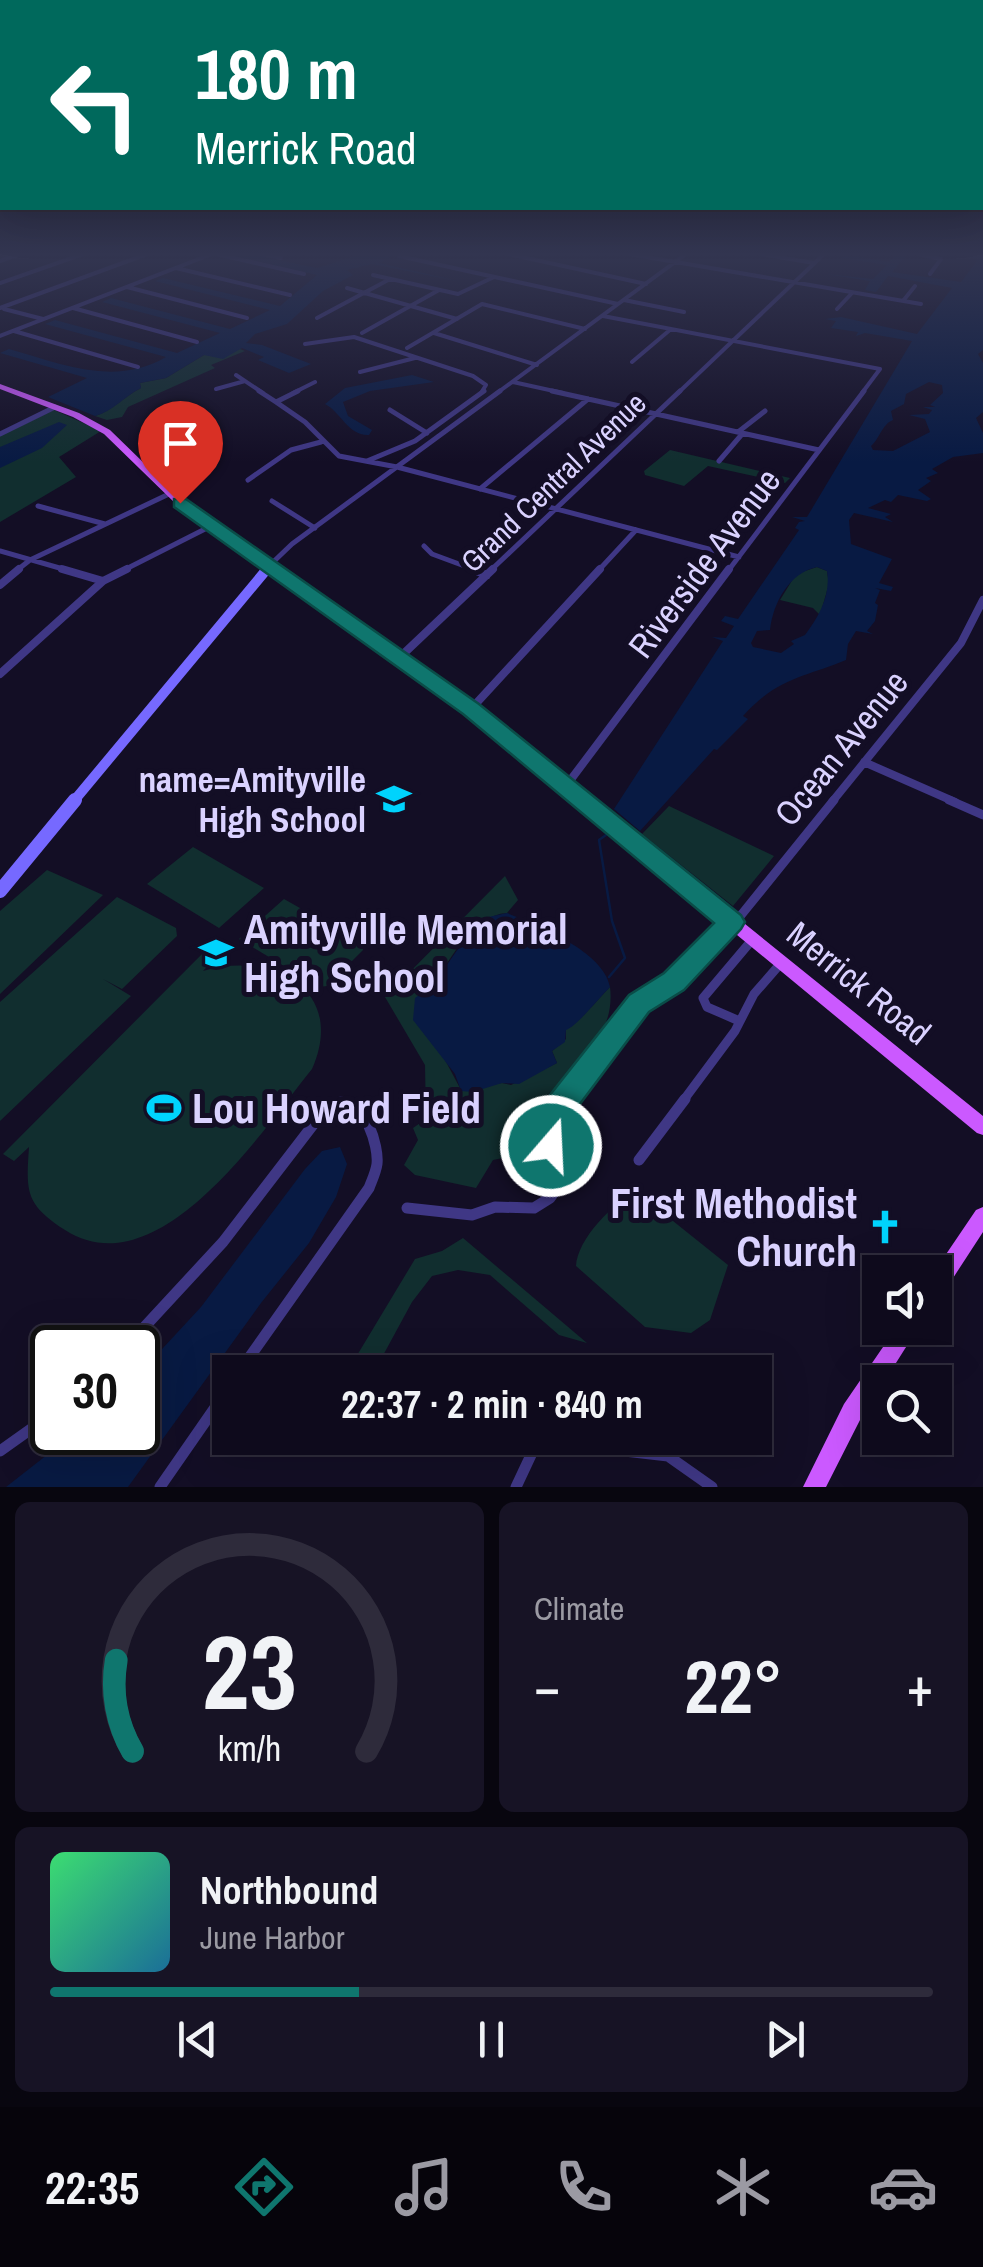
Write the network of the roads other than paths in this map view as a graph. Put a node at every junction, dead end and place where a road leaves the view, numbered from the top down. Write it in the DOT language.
graph roads {
  1 [pos="35,323"];
  2 [pos="129,323"];
  3 [pos="379,323"];
  4 [pos="450,323"];
  5 [pos="562,323"];
  6 [pos="592,323"];
  7 [pos="641,323"];
  8 [pos="752,323"];
  9 [pos="585,329"];
  10 [pos="670,329"];
  11 [pos="14,331"];
  12 [pos="362,333"];
  13 [pos="434,333"];
  14 [pos="0,336"];
  15 [pos="733,341"];
  16 [pos="197,342"];
  17 [pos="305,344"];
  18 [pos="407,348"];
  19 [pos="415,358"];
  20 [pos="632,362"];
  21 [pos="537,365"];
  22 [pos="138,366"];
  23 [pos="360,372"];
  24 [pos="236,375"];
  25 [pos="245,382"];
  26 [pos="314,382"];
  27 [pos="513,382"];
  28 [pos="0,386"];
  29 [pos="216,389"];
  30 [pos="588,399"];
  31 [pos="276,402"];
  32 [pos="55,407"];
  33 [pos="390,410"];
  34 [pos="765,410"];
  35 [pos="656,414"];
  36 [pos="740,432"];
  37 [pos="427,433"];
  38 [pos="0,434"];
  39 [pos="321,442"];
  40 [pos="819,450"];
  41 [pos="367,461"];
  42 [pos="718,461"];
  43 [pos="396,467"];
  44 [pos="248,480"];
  45 [pos="480,489"];
  46 [pos="169,494"];
  47 [pos="272,501"];
  48 [pos="38,506"];
  49 [pos="557,509"];
  50 [pos="105,524"];
  51 [pos="212,526"];
  52 [pos="315,528"];
  53 [pos="636,530"];
  54 [pos="424,546"];
  55 [pos="0,551"];
  56 [pos="739,557"];
  57 [pos="30,560"];
  58 [pos="269,566"];
  59 [pos="487,575"];
  60 [pos="104,581"];
  61 [pos="0,585"];
  62 [pos="983,600"];
  63 [pos="399,658"];
  64 [pos="0,674"];
  65 [pos="471,709"];
  66 [pos="864,762"];
  67 [pos="566,786"];
  68 [pos="983,814"];
  69 [pos="0,892"];
  70 [pos="732,922"];
  71 [pos="752,939"];
  72 [pos="781,962"];
  73 [pos="737,1020"];
  74 [pos="983,1127"];
  75 [pos="640,1160"];
  76 [pos="407,1208"];
  77 [pos="983,1216"];
  78 [pos="952,1262"];
  79 [pos="146,1325"];
  80 [pos="897,1345"];
  81 [pos="251,1355"];
  82 [pos="212,1412"];
  83 [pos="30,1430"];
  84 [pos="0,1451"];
  85 [pos="531,1455"];
  86 [pos="659,1455"];
  87 [pos="160,1487"];
  88 [pos="516,1487"];
  89 [pos="712,1487"];
  90 [pos="814,1487"];
  1 -- 11 [label="street"];
  2 -- 16 [label="street"];
  3 -- 12 [label="street"];
  4 -- 13 [label="street"];
  5 -- 9 [label="street"];
  6 -- 9 [label="street"];
  7 -- 10 [label="street"];
  8 -- 15 [label="street, Grand Central Avenue"];
  9 -- 21 [label="street"];
  10 -- 15 [label="street"];
  10 -- 20 [label="street"];
  11 -- 14 [label="street"];
  11 -- 22 [label="street"];
  13 -- 18 [label="street"];
  13 -- 21 [label="street"];
  15 -- 35 [label="street, Grand Central Avenue"];
  15 -- 40 [label="street, Riverside Avenue"];
  17 -- 19 [label="street"];
  19 -- 23 [label="street"];
  19 -- 37 [label="street"];
  21 -- 27 [label="street"];
  24 -- 25 [label="street"];
  25 -- 29 [label="street"];
  25 -- 31 [label="street"];
  26 -- 31 [label="street"];
  27 -- 30 [label="street"];
  27 -- 43 [label="street"];
  28 -- 32 [label="main road, Merrick Road"];
  30 -- 35 [label="street"];
  30 -- 45 [label="street"];
  31 -- 39 [label="street"];
  32 -- 38 [label="street"];
  32 -- 46 [label="main road, Merrick Road"];
  33 -- 37 [label="street"];
  34 -- 36 [label="street"];
  35 -- 36 [label="street"];
  35 -- 49 [label="street, Grand Central Avenue"];
  36 -- 40 [label="street"];
  36 -- 42 [label="street"];
  37 -- 41 [label="street"];
  39 -- 41 [label="street"];
  39 -- 44 [label="street"];
  40 -- 56 [label="street, Riverside Avenue"];
  41 -- 43 [label="street"];
  43 -- 45 [label="street"];
  43 -- 52 [label="street"];
  45 -- 49 [label="street"];
  46 -- 50 [label="street"];
  46 -- 51 [label="main road, Merrick Road"];
  47 -- 52 [label="street"];
  48 -- 50 [label="street"];
  49 -- 53 [label="street"];
  49 -- 59 [label="street, Grand Central Avenue"];
  50 -- 57 [label="street"];
  51 -- 58 [label="main road, Merrick Road"];
  51 -- 60 [label="street"];
  52 -- 58 [label="street"];
  53 -- 56 [label="street"];
  53 -- 65 [label="street"];
  54 -- 59 [label="street"];
  55 -- 57 [label="street"];
  56 -- 67 [label="street, Riverside Avenue"];
  57 -- 60 [label="street"];
  57 -- 61 [label="street"];
  58 -- 63 [label="main road, Merrick Road"];
  58 -- 69 [label="main road"];
  59 -- 63 [label="street, Grand Central Avenue"];
  60 -- 64 [label="street"];
  62 -- 66 [label="street, Ocean Avenue"];
  63 -- 65 [label="main road, Merrick Road"];
  65 -- 67 [label="main road, Merrick Road"];
  66 -- 68 [label="street"];
  66 -- 70 [label="street, Ocean Avenue"];
  67 -- 70 [label="main road, Merrick Road"];
  70 -- 71 [label="main road, Merrick Road"];
  70 -- 76 [label="street, Ocean Avenue"];
  71 -- 72 [label="main road, Merrick Road"];
  71 -- 73 [label="street"];
  72 -- 73 [label="street"];
  72 -- 74 [label="main road, Merrick Road"];
  73 -- 75 [label="street"];
  77 -- 78 [label="main road"];
  79 -- 81 [label="street"];
  80 -- 90 [label="main road"];
  82 -- 87 [label="street"];
  83 -- 84 [label="street"];
  85 -- 88 [label="street"];
  86 -- 89 [label="street"];
}
